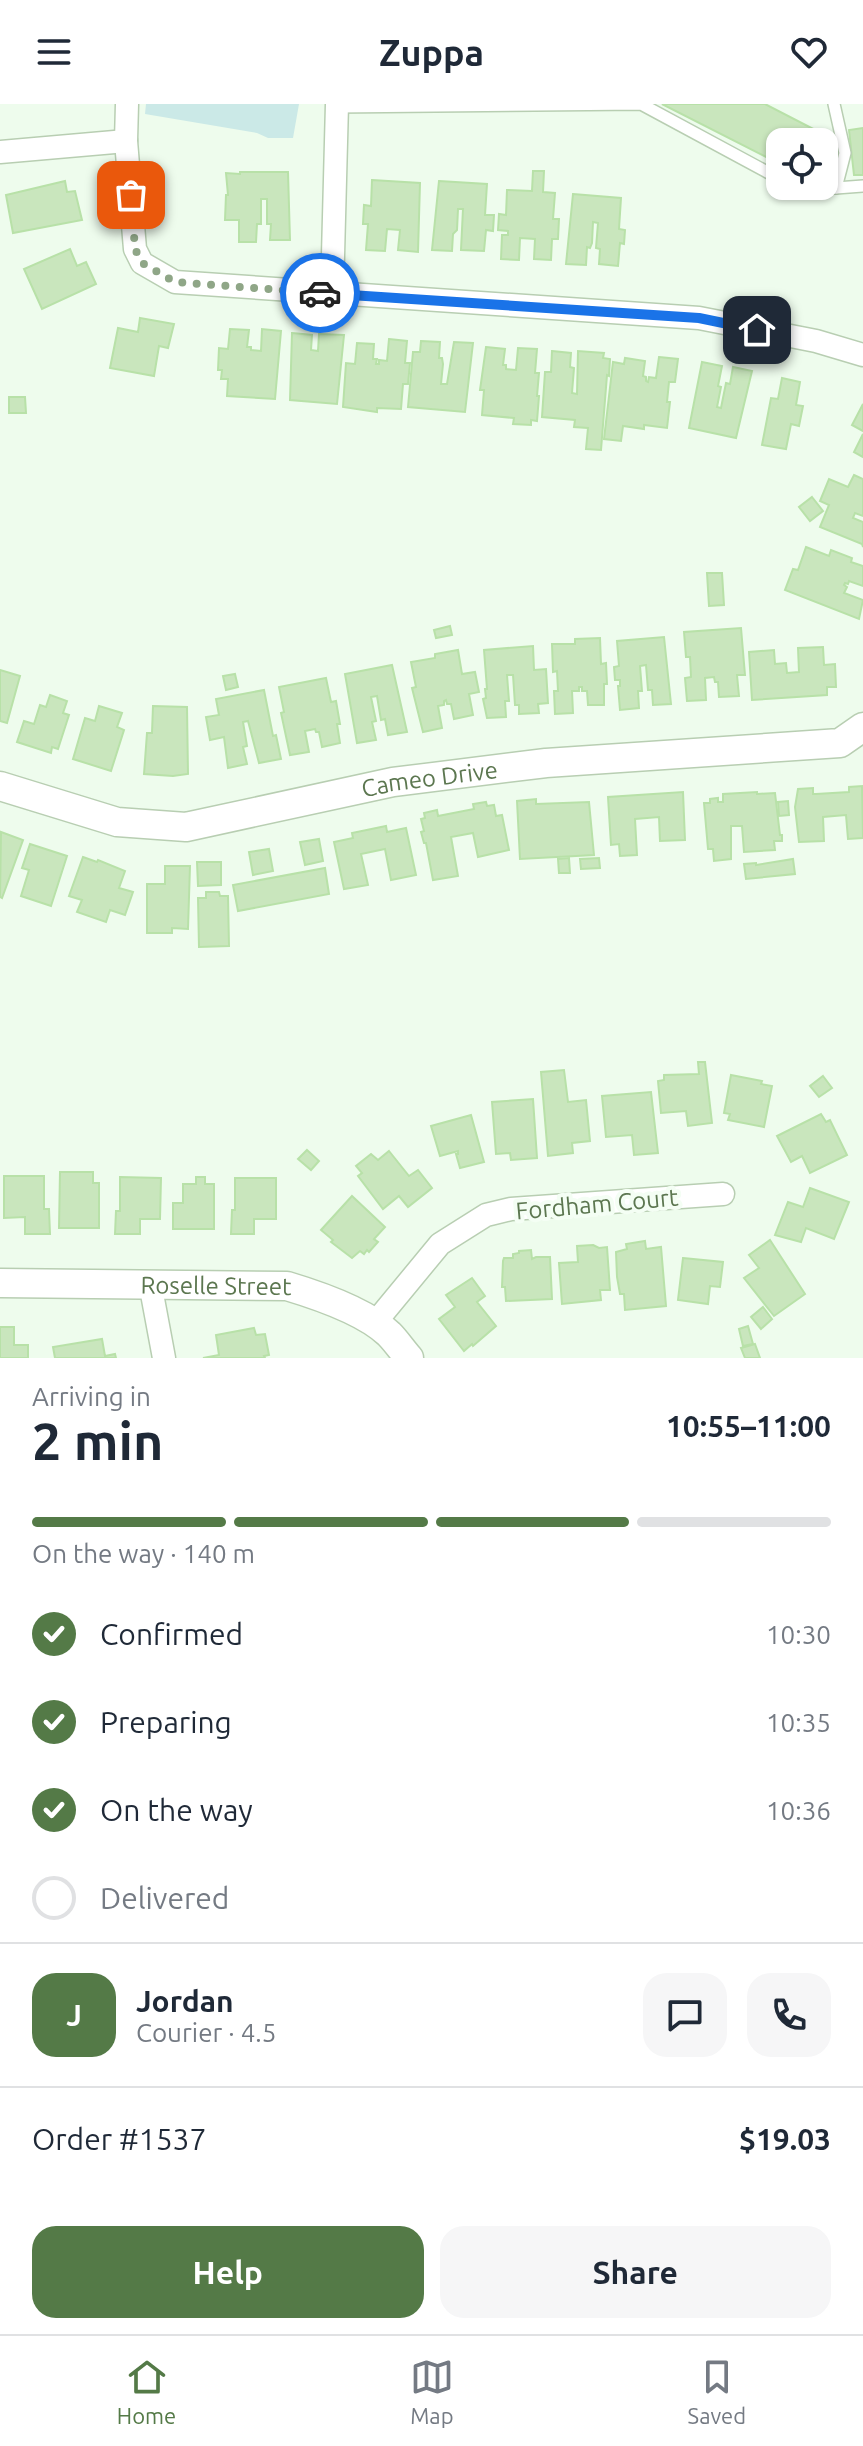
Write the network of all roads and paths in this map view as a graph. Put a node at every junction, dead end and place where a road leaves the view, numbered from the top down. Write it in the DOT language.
graph roads {
  1 [pos="127,104"];
  2 [pos="834,104"];
  3 [pos="336,106"];
  4 [pos="126,141"];
  5 [pos="0,152"];
  6 [pos="766,171"];
  7 [pos="838,180"];
  8 [pos="863,186"];
  9 [pos="838,188"];
  10 [pos="332,293"];
  11 [pos="863,355"];
  12 [pos="863,727"];
  13 [pos="0,786"];
  14 [pos="723,1194"];
  15 [pos="0,1283"];
  16 [pos="150,1283"];
  17 [pos="374,1324"];
  18 [pos="164,1358"];
  19 [pos="409,1358"];
  1 -- 4 [label="street"];
  2 -- 7 [label="lane"];
  3 -- 6 [label="lane"];
  3 -- 10 [label="street"];
  4 -- 5 [label="street"];
  4 -- 10 [label="street"];
  8 -- 9 [label="lane"];
  10 -- 11 [label="street"];
  12 -- 13 [label="street, Cameo Drive"];
  14 -- 17 [label="street, Fordham Court"];
  15 -- 16 [label="street, Roselle Street"];
  16 -- 17 [label="street, Roselle Street"];
  16 -- 18 [label="street"];
  17 -- 19 [label="street, Roselle Street"];
}
